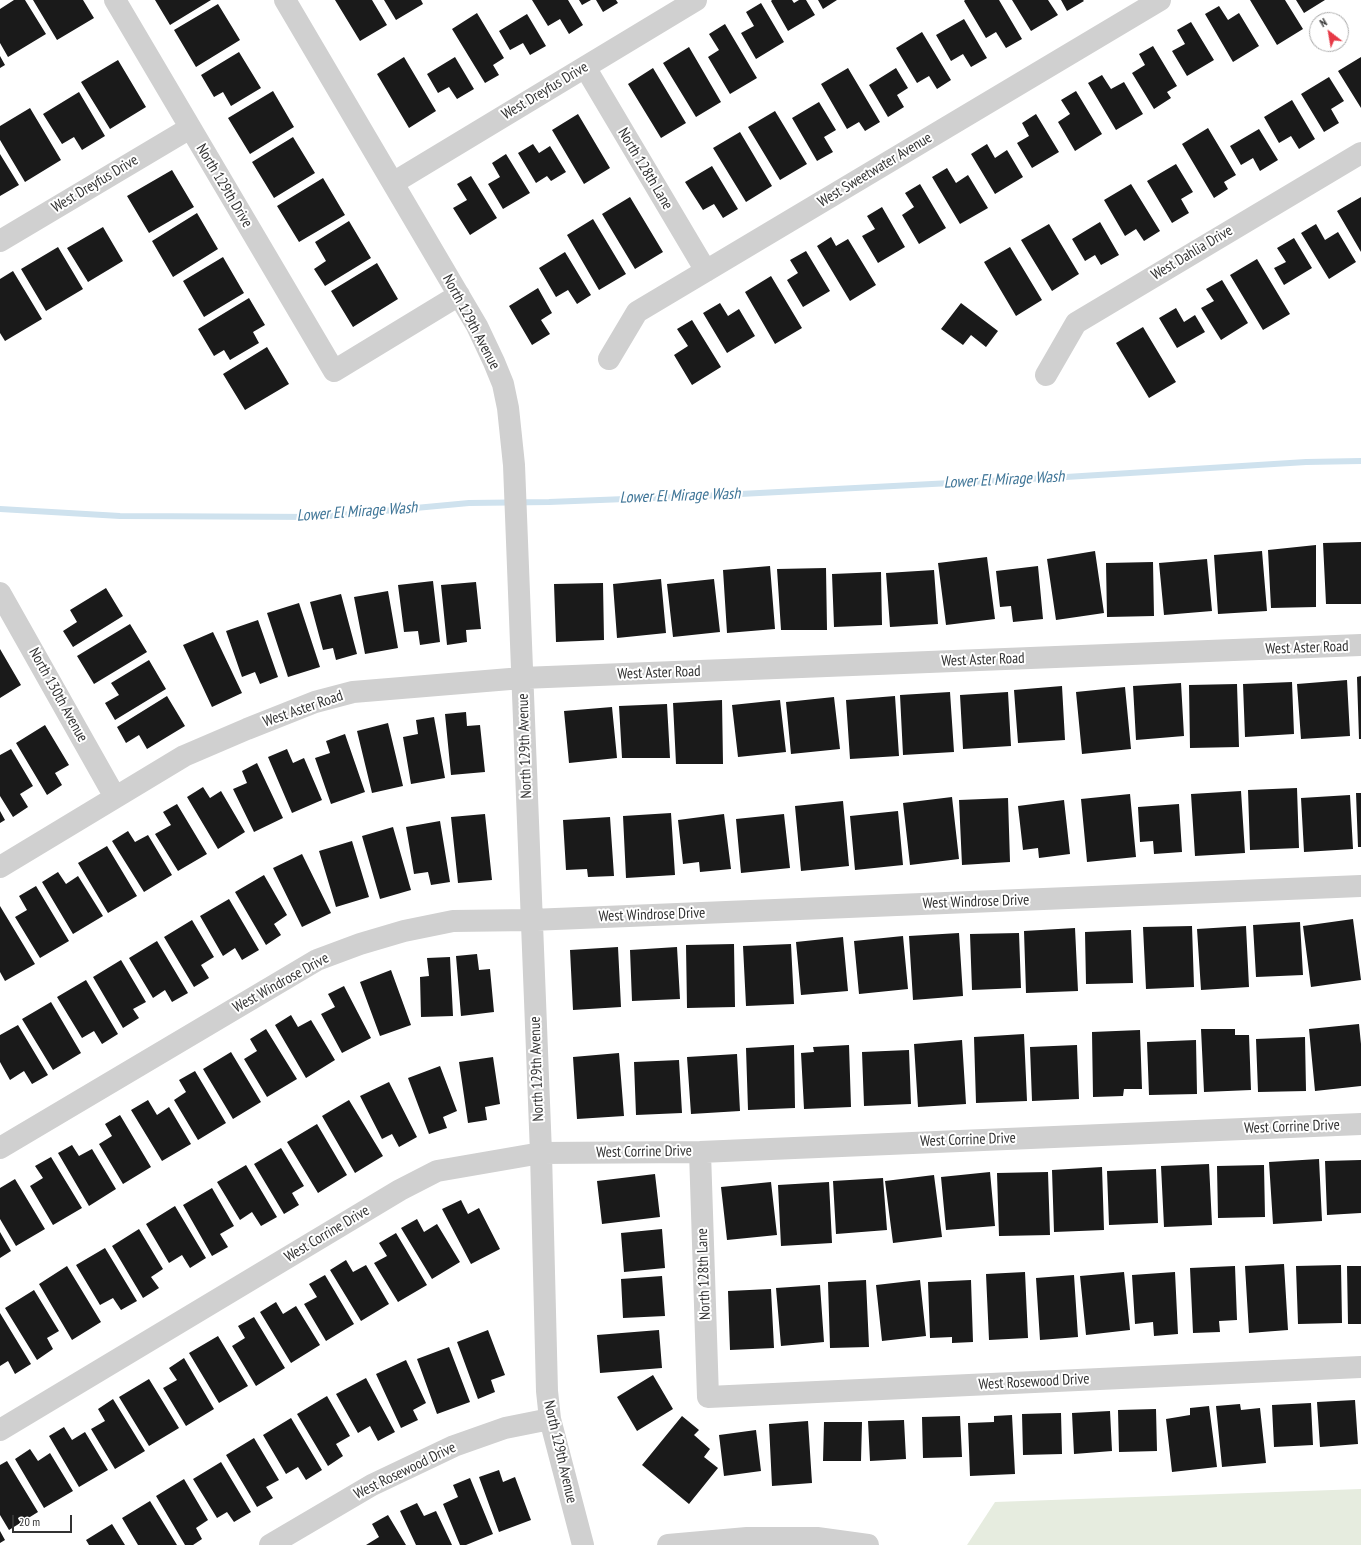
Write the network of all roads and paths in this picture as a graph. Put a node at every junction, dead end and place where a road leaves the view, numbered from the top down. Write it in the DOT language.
graph roads {
  1 [pos="115,0"];
  2 [pos="285,0"];
  3 [pos="696,0"];
  4 [pos="1160,0"];
  5 [pos="585,67"];
  6 [pos="190,128"];
  7 [pos="1361,153"];
  8 [pos="393,183"];
  9 [pos="0,241"];
  10 [pos="706,271"];
  11 [pos="459,295"];
  12 [pos="609,359"];
  13 [pos="1046,375"];
  14 [pos="0,593"];
  15 [pos="1361,645"];
  16 [pos="522,678"];
  17 [pos="115,797"];
  18 [pos="0,867"];
  19 [pos="1361,886"];
  20 [pos="531,920"];
  21 [pos="1361,1124"];
  22 [pos="0,1148"];
  23 [pos="700,1152"];
  24 [pos="541,1153"];
  25 [pos="1361,1367"];
  26 [pos="708,1397"];
  27 [pos="550,1419"];
  28 [pos="0,1430"];
  29 [pos="270,1545"];
  30 [pos="583,1545"];
  31 [pos="668,1545"];
  32 [pos="868,1545"];
  1 -- 6 [label="street, North 129th Drive"];
  2 -- 8 [label="street, North 129th Avenue"];
  3 -- 5 [label="street, West Dreyfus Drive"];
  4 -- 10 [label="street, West Sweetwater Avenue"];
  5 -- 8 [label="street, West Dreyfus Drive"];
  5 -- 10 [label="street, North 128th Lane"];
  6 -- 9 [label="street, West Dreyfus Drive"];
  6 -- 11 [label="street, North 129th Drive"];
  7 -- 13 [label="street, West Dahlia Drive"];
  8 -- 11 [label="street, North 129th Avenue"];
  10 -- 12 [label="street, West Sweetwater Avenue"];
  11 -- 16 [label="street, North 129th Avenue"];
  14 -- 17 [label="street, North 130th Avenue"];
  15 -- 16 [label="street, West Aster Road"];
  16 -- 17 [label="street, West Aster Road"];
  16 -- 20 [label="street, North 129th Avenue"];
  17 -- 18 [label="street, West Aster Road"];
  19 -- 20 [label="street, West Windrose Drive"];
  20 -- 22 [label="street, West Windrose Drive"];
  20 -- 24 [label="street, North 129th Avenue"];
  21 -- 23 [label="street, West Corrine Drive"];
  23 -- 24 [label="street, West Corrine Drive"];
  23 -- 26 [label="street, North 128th Lane"];
  24 -- 27 [label="street, North 129th Avenue"];
  24 -- 28 [label="street, West Corrine Drive"];
  25 -- 26 [label="street, West Rosewood Drive"];
  27 -- 29 [label="street, West Rosewood Drive"];
  27 -- 30 [label="street, North 129th Avenue"];
  31 -- 32 [label="street"];
}
